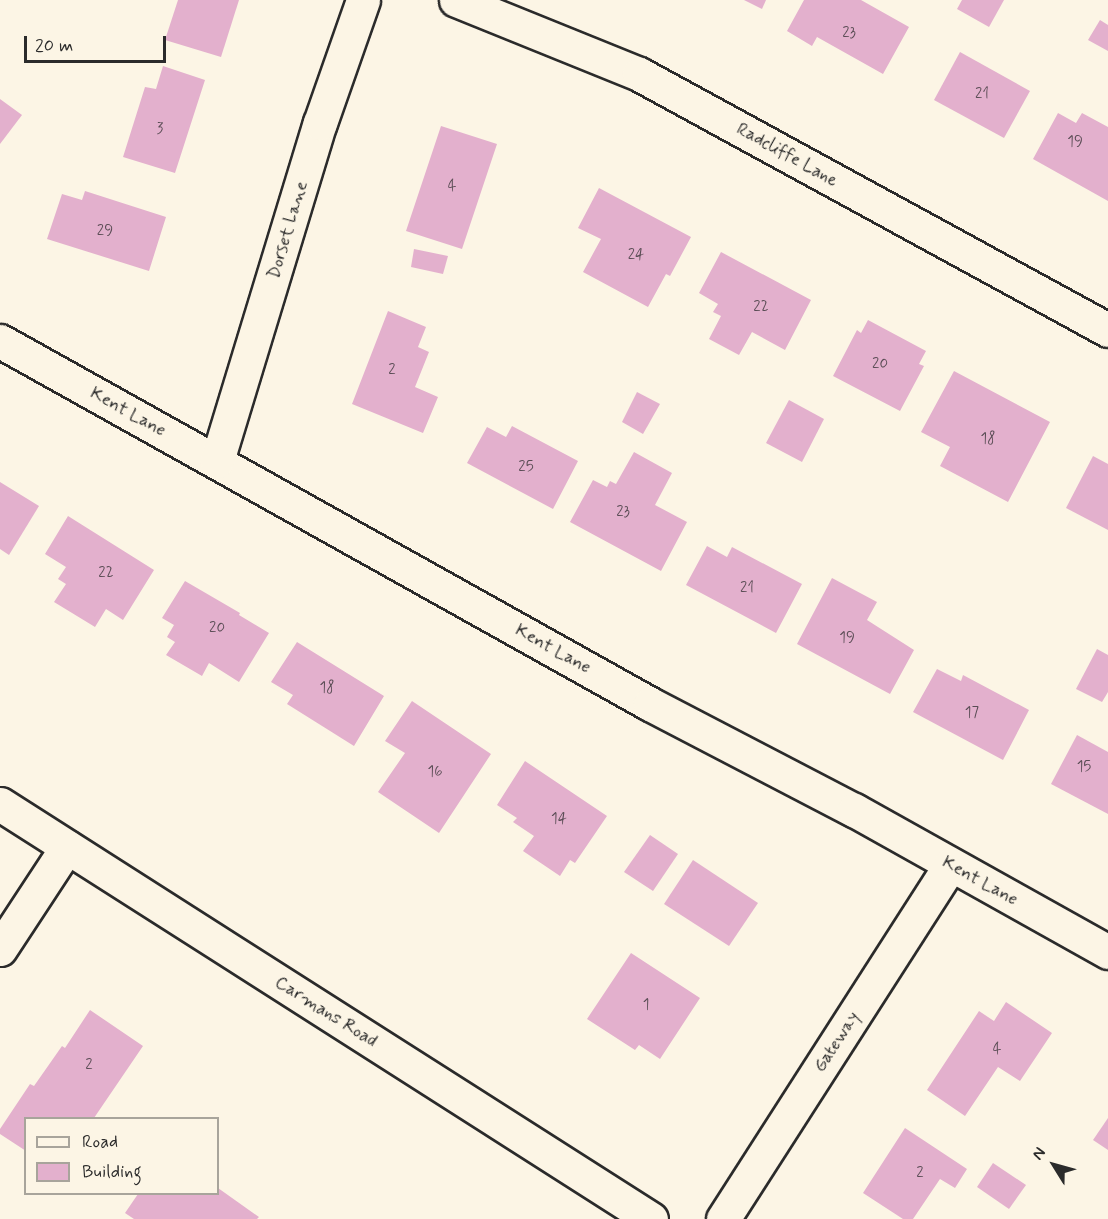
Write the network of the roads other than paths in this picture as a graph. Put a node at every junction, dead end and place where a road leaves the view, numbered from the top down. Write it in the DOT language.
graph roads {
  1 [pos="363,0"];
  2 [pos="456,0"];
  3 [pos="1108,330"];
  4 [pos="0,341"];
  5 [pos="217,461"];
  6 [pos="0,804"];
  7 [pos="67,847"];
  8 [pos="950,865"];
  9 [pos="0,949"];
  10 [pos="1108,952"];
  11 [pos="651,1219"];
  12 [pos="723,1219"];
  1 -- 5 [label="street, Dorset Lane"];
  2 -- 3 [label="street, Radcliffe Lane"];
  4 -- 5 [label="street, Kent Lane"];
  5 -- 8 [label="street, Kent Lane"];
  6 -- 7 [label="street, Carmans Road"];
  7 -- 9 [label="street"];
  7 -- 11 [label="street, Carmans Road"];
  8 -- 10 [label="street, Kent Lane"];
  8 -- 12 [label="street, Gateway"];
}
